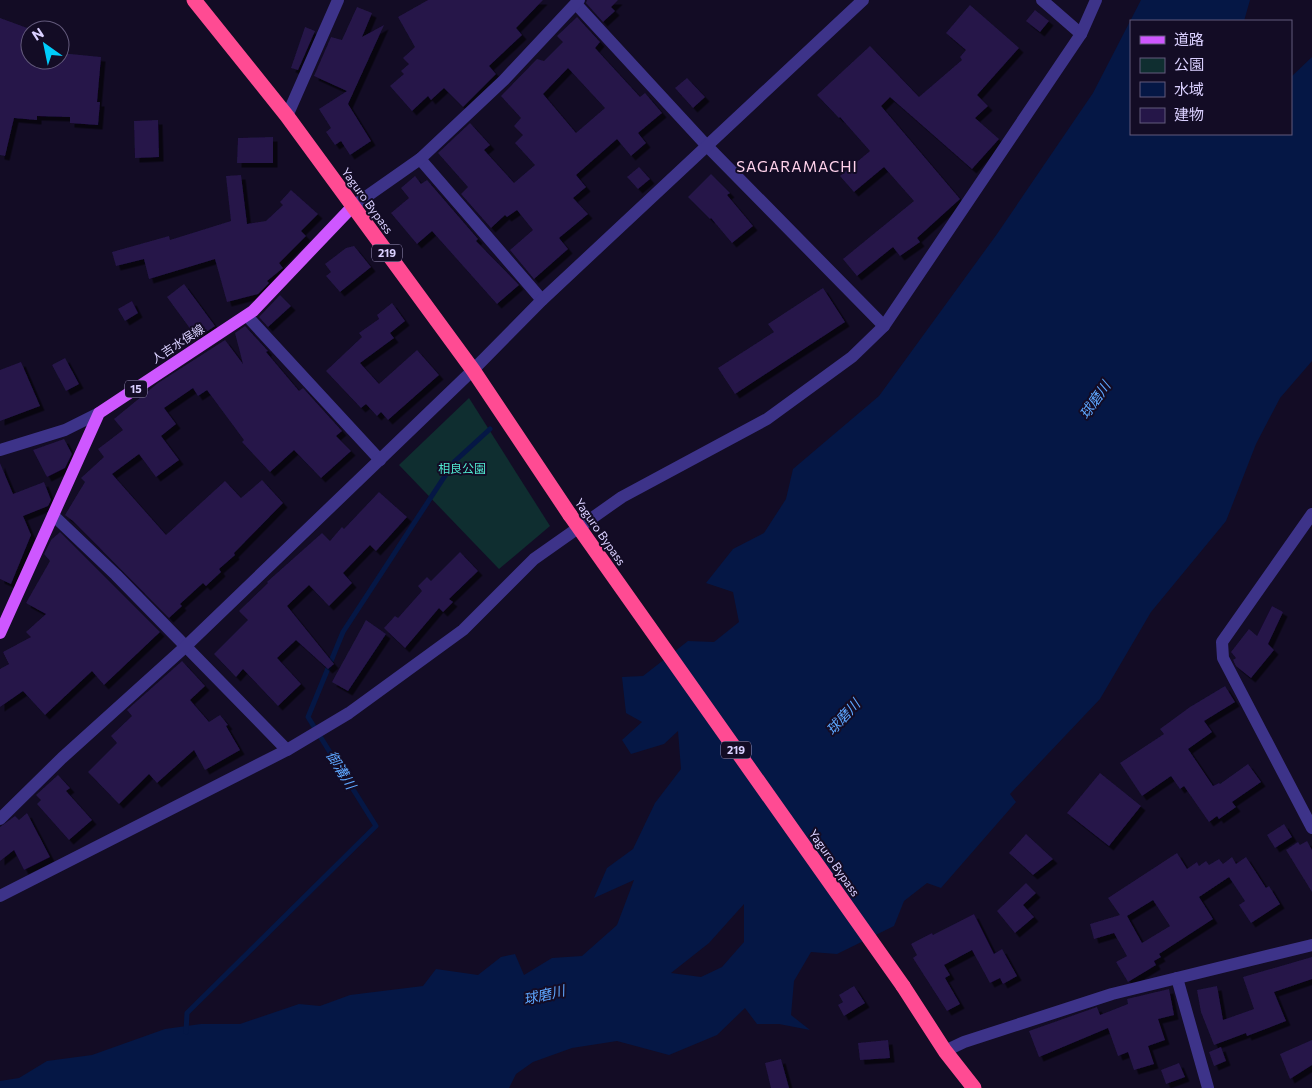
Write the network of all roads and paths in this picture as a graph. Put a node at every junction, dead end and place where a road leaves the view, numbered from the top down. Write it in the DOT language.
graph roads {
  1 [pos="194,0"];
  2 [pos="338,0"];
  3 [pos="863,0"];
  4 [pos="1042,0"];
  5 [pos="1096,0"];
  6 [pos="578,2"];
  7 [pos="1080,34"];
  8 [pos="287,116"];
  9 [pos="708,146"];
  10 [pos="420,159"];
  11 [pos="353,206"];
  12 [pos="542,300"];
  13 [pos="246,316"];
  14 [pos="884,326"];
  15 [pos="473,370"];
  16 [pos="99,413"];
  17 [pos="0,450"];
  18 [pos="380,460"];
  19 [pos="1312,514"];
  20 [pos="53,515"];
  21 [pos="0,633"];
  22 [pos="185,647"];
  23 [pos="287,750"];
  24 [pos="0,819"];
  25 [pos="1312,828"];
  26 [pos="0,896"];
  27 [pos="1312,945"];
  28 [pos="1177,978"];
  29 [pos="945,1051"];
  30 [pos="974,1088"];
  31 [pos="1208,1088"];
  1 -- 8 [label="highway, Yaguro Bypass / 219"];
  2 -- 8 [label="street"];
  3 -- 9 [label="street"];
  4 -- 7 [label="street"];
  5 -- 7 [label="street"];
  6 -- 9 [label="street"];
  6 -- 10 [label="street"];
  7 -- 14 [label="street"];
  8 -- 11 [label="highway, Yaguro Bypass / 219"];
  9 -- 12 [label="street"];
  9 -- 14 [label="street"];
  10 -- 11 [label="street"];
  10 -- 12 [label="street"];
  11 -- 13 [label="main road, 人吉水俣線 / 15"];
  11 -- 15 [label="highway, Yaguro Bypass / 219"];
  12 -- 15 [label="street"];
  13 -- 16 [label="main road, 人吉水俣線 / 15"];
  13 -- 18 [label="street"];
  14 -- 23 [label="street"];
  15 -- 18 [label="street"];
  15 -- 29 [label="highway, Yaguro Bypass / 219, bridge"];
  16 -- 17 [label="street"];
  16 -- 20 [label="main road"];
  18 -- 22 [label="street"];
  19 -- 25 [label="street"];
  20 -- 21 [label="main road"];
  20 -- 22 [label="street"];
  22 -- 23 [label="street"];
  22 -- 24 [label="street"];
  23 -- 26 [label="street"];
  27 -- 28 [label="street"];
  28 -- 29 [label="street"];
  28 -- 31 [label="street"];
  29 -- 30 [label="highway, Yaguro Bypass / 219"];
}
